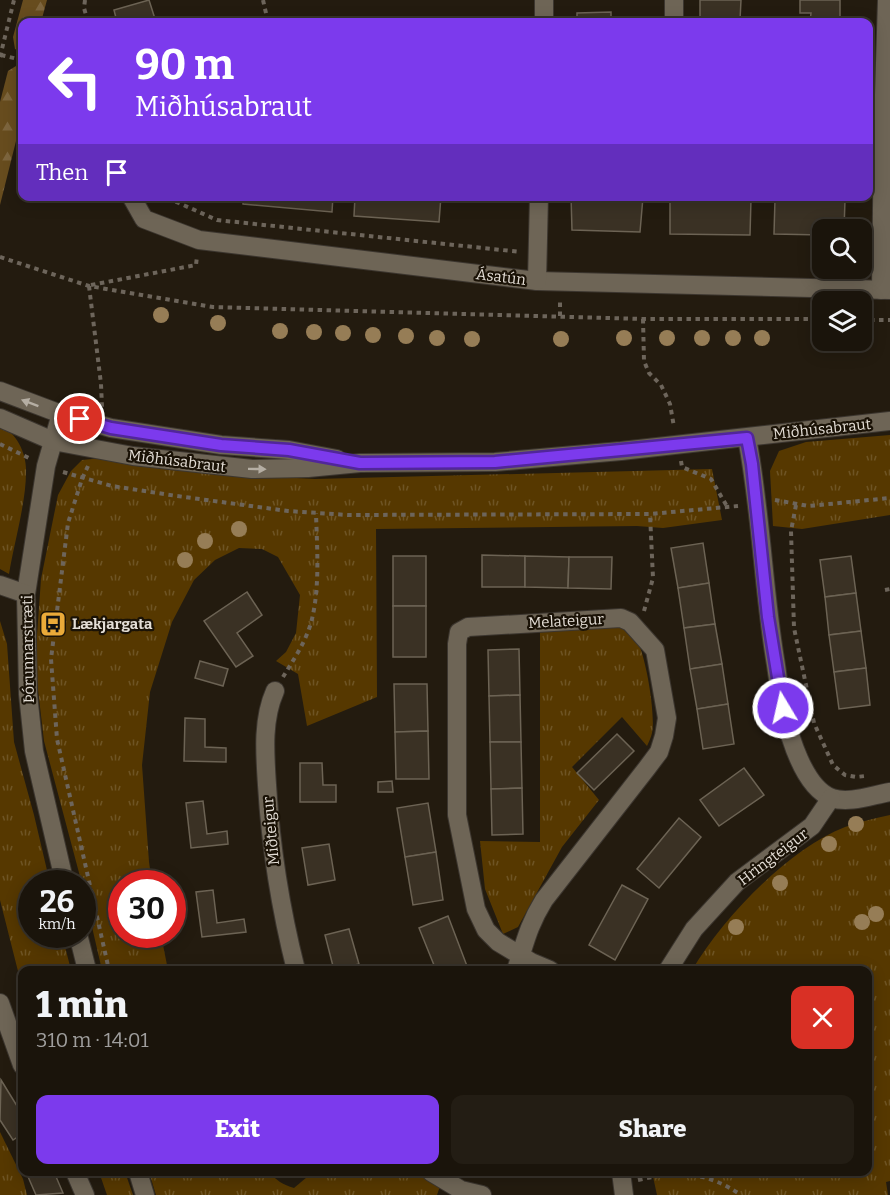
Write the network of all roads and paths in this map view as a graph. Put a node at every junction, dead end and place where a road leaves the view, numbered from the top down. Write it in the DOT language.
graph roads {
  1 [pos="14,0"];
  2 [pos="85,0"];
  3 [pos="263,0"];
  4 [pos="544,0"];
  5 [pos="674,0"];
  6 [pos="887,0"];
  7 [pos="87,18"];
  8 [pos="267,18"];
  9 [pos="544,18"];
  10 [pos="674,18"];
  11 [pos="0,55"];
  12 [pos="18,59"];
  13 [pos="134,201"];
  14 [pos="174,201"];
  15 [pos="539,201"];
  16 [pos="199,240"];
  17 [pos="537,254"];
  18 [pos="0,257"];
  19 [pos="537,281"];
  20 [pos="89,286"];
  21 [pos="885,290"];
  22 [pos="643,319"];
  23 [pos="812,319"];
  24 [pos="872,320"];
  25 [pos="890,320"];
  26 [pos="0,391"];
  27 [pos="102,408"];
  28 [pos="61,414"];
  29 [pos="0,418"];
  30 [pos="890,421"];
  31 [pos="747,438"];
  32 [pos="53,441"];
  33 [pos="0,444"];
  34 [pos="678,444"];
  35 [pos="92,459"];
  36 [pos="360,463"];
  37 [pos="46,466"];
  38 [pos="82,478"];
  39 [pos="890,498"];
  40 [pos="756,502"];
  41 [pos="796,505"];
  42 [pos="728,508"];
  43 [pos="316,513"];
  44 [pos="650,514"];
  45 [pos="0,585"];
  46 [pos="26,594"];
  47 [pos="639,631"];
  48 [pos="275,691"];
  49 [pos="875,775"];
  50 [pos="890,792"];
  51 [pos="831,798"];
  52 [pos="62,870"];
  53 [pos="82,948"];
  54 [pos="518,963"];
  55 [pos="86,966"];
  56 [pos="108,966"];
  57 [pos="295,966"];
  58 [pos="671,966"];
  59 [pos="0,1003"];
  60 [pos="18,1054"];
  61 [pos="77,1176"];
  62 [pos="139,1176"];
  63 [pos="437,1176"];
  64 [pos="657,1176"];
  65 [pos="698,1176"];
  66 [pos="623,1184"];
  67 [pos="460,1192"];
  68 [pos="85,1195"];
  69 [pos="145,1195"];
  70 [pos="482,1195"];
  71 [pos="741,1195"];
  1 -- 11 [label="path"];
  2 -- 7 [label="path"];
  3 -- 8 [label="path"];
  4 -- 9 [label="street"];
  5 -- 10 [label="street"];
  6 -- 21 [label="street"];
  11 -- 12 [label="path"];
  13 -- 16 [label="street, Ásatún"];
  14 -- 17 [label="path"];
  15 -- 17 [label="street"];
  16 -- 19 [label="street, Ásatún"];
  16 -- 20 [label="path"];
  17 -- 19 [label="street"];
  18 -- 20 [label="path"];
  19 -- 21 [label="street, Ásatún"];
  20 -- 22 [label="path"];
  20 -- 27 [label="path"];
  22 -- 23 [label="path"];
  22 -- 34 [label="path"];
  24 -- 25 [label="path"];
  28 -- 26 [label="street, Miðhúsabraut, one-way"];
  28 -- 32 [label="street, Þórunnarstræti"];
  28 -- 36 [label="street, Miðhúsabraut"];
  29 -- 32 [label="street, Miðhúsabraut"];
  30 -- 31 [label="street, Miðhúsabraut"];
  31 -- 34 [label="street, Miðhúsabraut"];
  31 -- 40 [label="street"];
  32 -- 36 [label="street, Miðhúsabraut, one-way"];
  32 -- 37 [label="street, Þórunnarstræti"];
  33 -- 37 [label="path"];
  34 -- 36 [label="street, Miðhúsabraut"];
  34 -- 42 [label="path"];
  35 -- 38 [label="path"];
  37 -- 38 [label="path"];
  37 -- 46 [label="street, Þórunnarstræti"];
  38 -- 43 [label="path"];
  38 -- 56 [label="path"];
  39 -- 41 [label="path"];
  40 -- 41 [label="path"];
  40 -- 42 [label="path"];
  40 -- 51 [label="street"];
  41 -- 49 [label="path"];
  42 -- 44 [label="path"];
  43 -- 44 [label="path"];
  43 -- 48 [label="path"];
  44 -- 47 [label="path"];
  45 -- 46 [label="street"];
  46 -- 52 [label="street, Þórunnarstræti"];
  47 -- 54 [label="street, Melateigur"];
  47 -- 54 [label="street, Melateigur"];
  48 -- 57 [label="street, Miðteigur"];
  50 -- 51 [label="street"];
  51 -- 58 [label="street, Hringteigur"];
  53 -- 55 [label="street"];
  59 -- 60 [label="street"];
  61 -- 68 [label="street"];
  62 -- 69 [label="street"];
  63 -- 67 [label="street"];
  64 -- 66 [label="path"];
  65 -- 71 [label="path"];
  67 -- 70 [label="street"];
}
